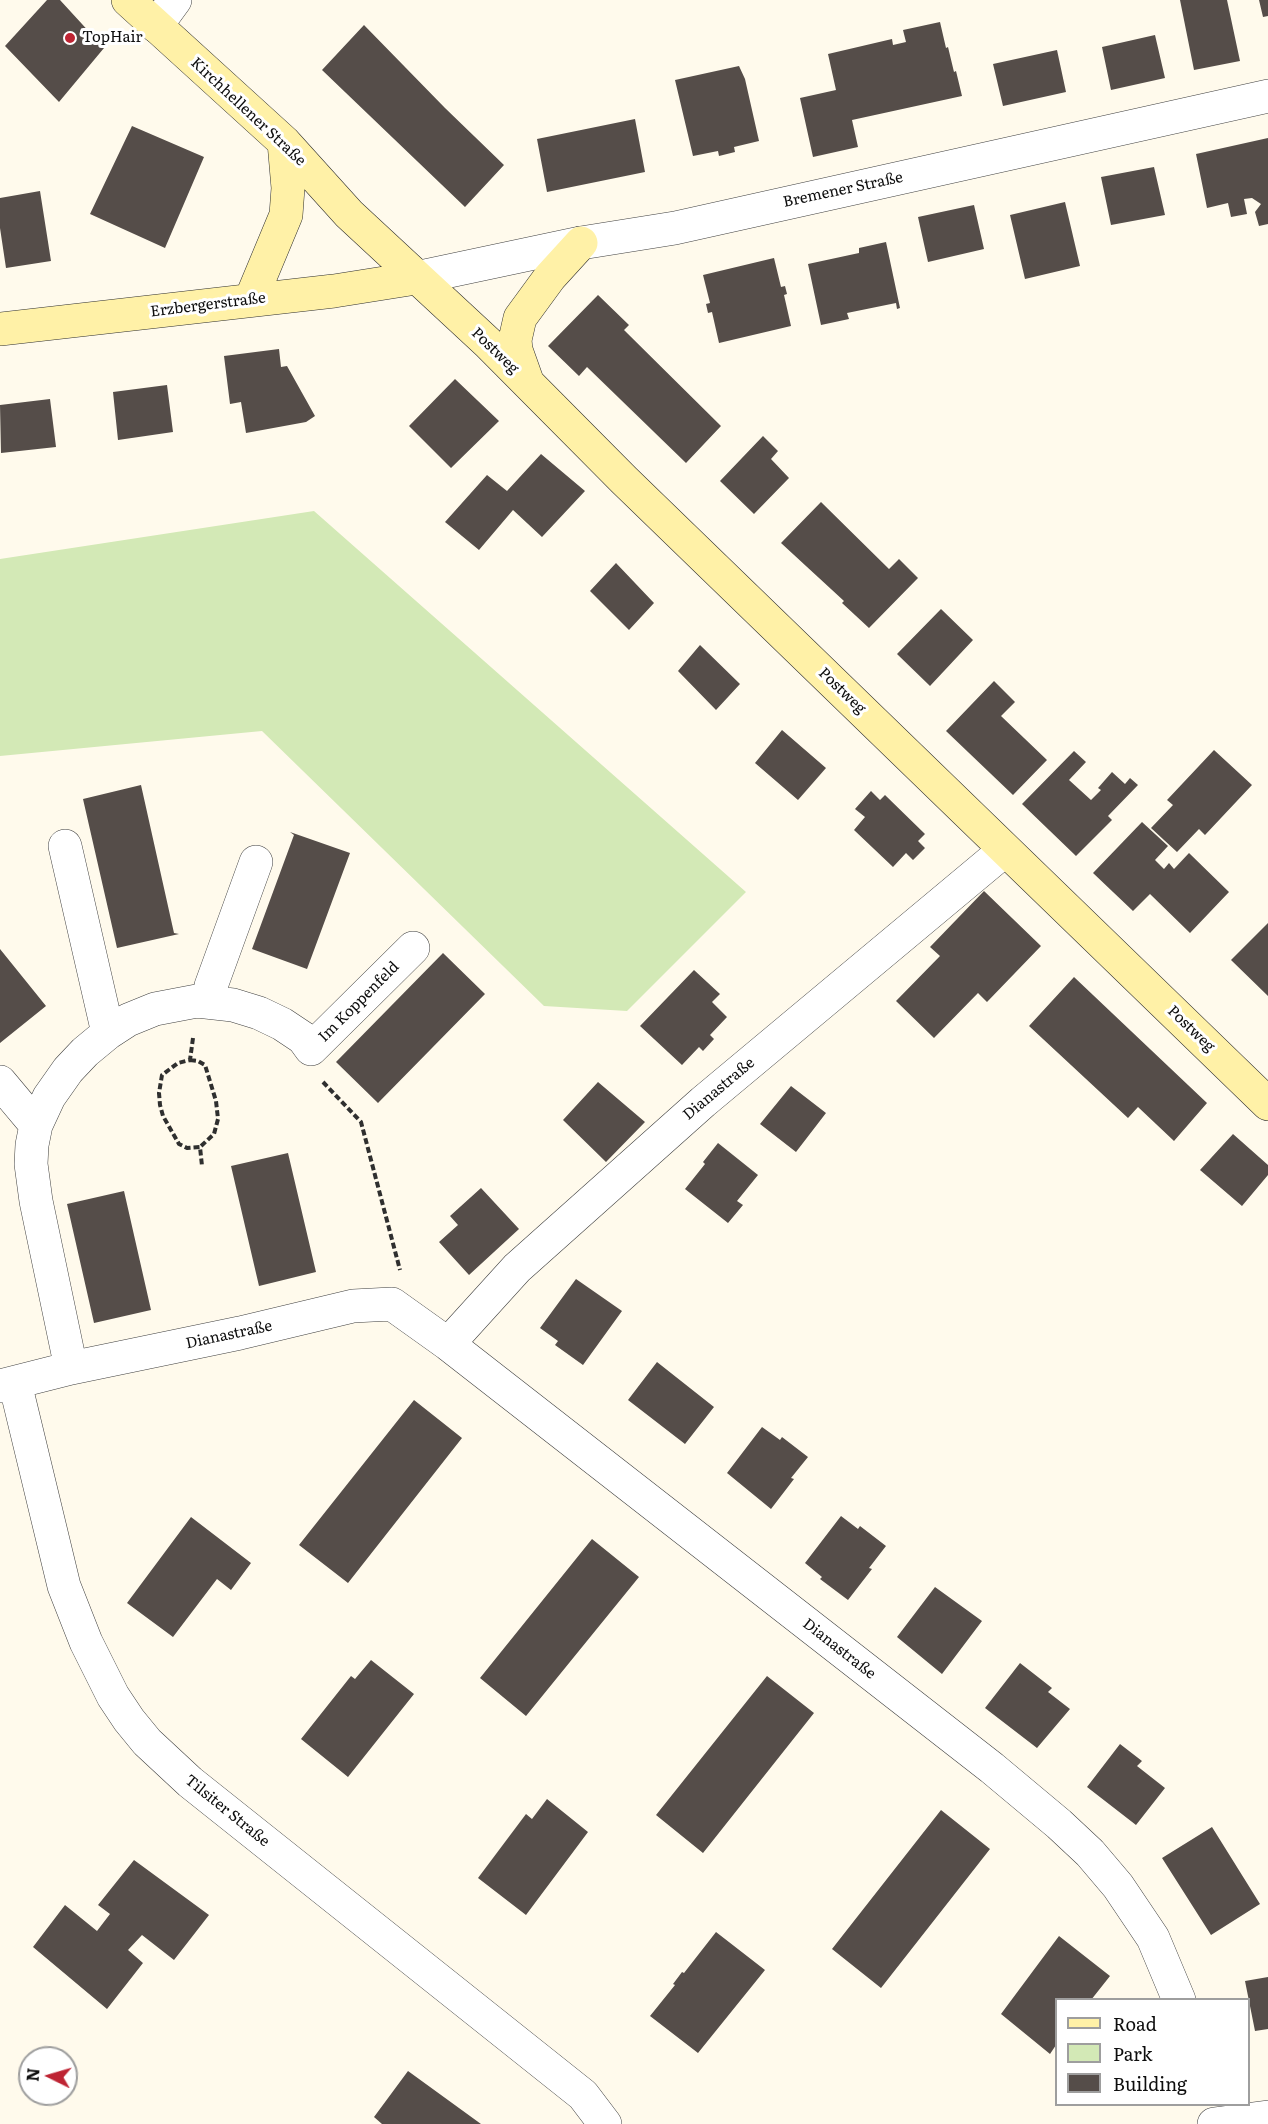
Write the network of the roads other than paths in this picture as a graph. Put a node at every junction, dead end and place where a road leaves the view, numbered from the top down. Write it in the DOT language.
graph roads {
  1 [pos="129,0"];
  2 [pos="175,0"];
  3 [pos="156,26"];
  4 [pos="1268,96"];
  5 [pos="284,142"];
  6 [pos="581,243"];
  7 [pos="416,278"];
  8 [pos="251,299"];
  9 [pos="0,329"];
  10 [pos="528,383"];
  11 [pos="65,846"];
  12 [pos="1005,850"];
  13 [pos="256,862"];
  14 [pos="413,948"];
  15 [pos="202,1001"];
  16 [pos="108,1033"];
  17 [pos="0,1082"];
  18 [pos="1268,1104"];
  19 [pos="36,1125"];
  20 [pos="448,1344"];
  21 [pos="71,1368"];
  22 [pos="7,1384"];
  23 [pos="1178,1998"];
  24 [pos="1268,2117"];
  25 [pos="1222,2119"];
  26 [pos="605,2124"];
  1 -- 3 [label="main road, Kirchhellener Straße"];
  2 -- 3 [label="street"];
  3 -- 5 [label="main road, Kirchhellener Straße"];
  4 -- 6 [label="street, Bremener Straße"];
  5 -- 7 [label="main road, Kirchhellener Straße"];
  5 -- 8 [label="main road"];
  6 -- 7 [label="street, Bremener Straße"];
  6 -- 10 [label="main road"];
  7 -- 8 [label="main road, Erzbergerstraße"];
  7 -- 10 [label="main road, Postweg"];
  8 -- 9 [label="main road, Erzbergerstraße"];
  10 -- 12 [label="main road, Postweg"];
  11 -- 16 [label="street"];
  12 -- 18 [label="main road, Postweg"];
  12 -- 20 [label="street, Dianastraße"];
  13 -- 15 [label="street"];
  14 -- 15 [label="street, Im Koppenfeld"];
  15 -- 16 [label="street, Im Koppenfeld"];
  16 -- 19 [label="street, Im Koppenfeld"];
  17 -- 19 [label="street"];
  19 -- 21 [label="street, Im Koppenfeld"];
  20 -- 21 [label="street, Dianastraße"];
  20 -- 23 [label="street, Dianastraße"];
  21 -- 22 [label="street, Dianastraße"];
  22 -- 26 [label="street, Tilsiter Straße"];
  24 -- 25 [label="street"];
}
